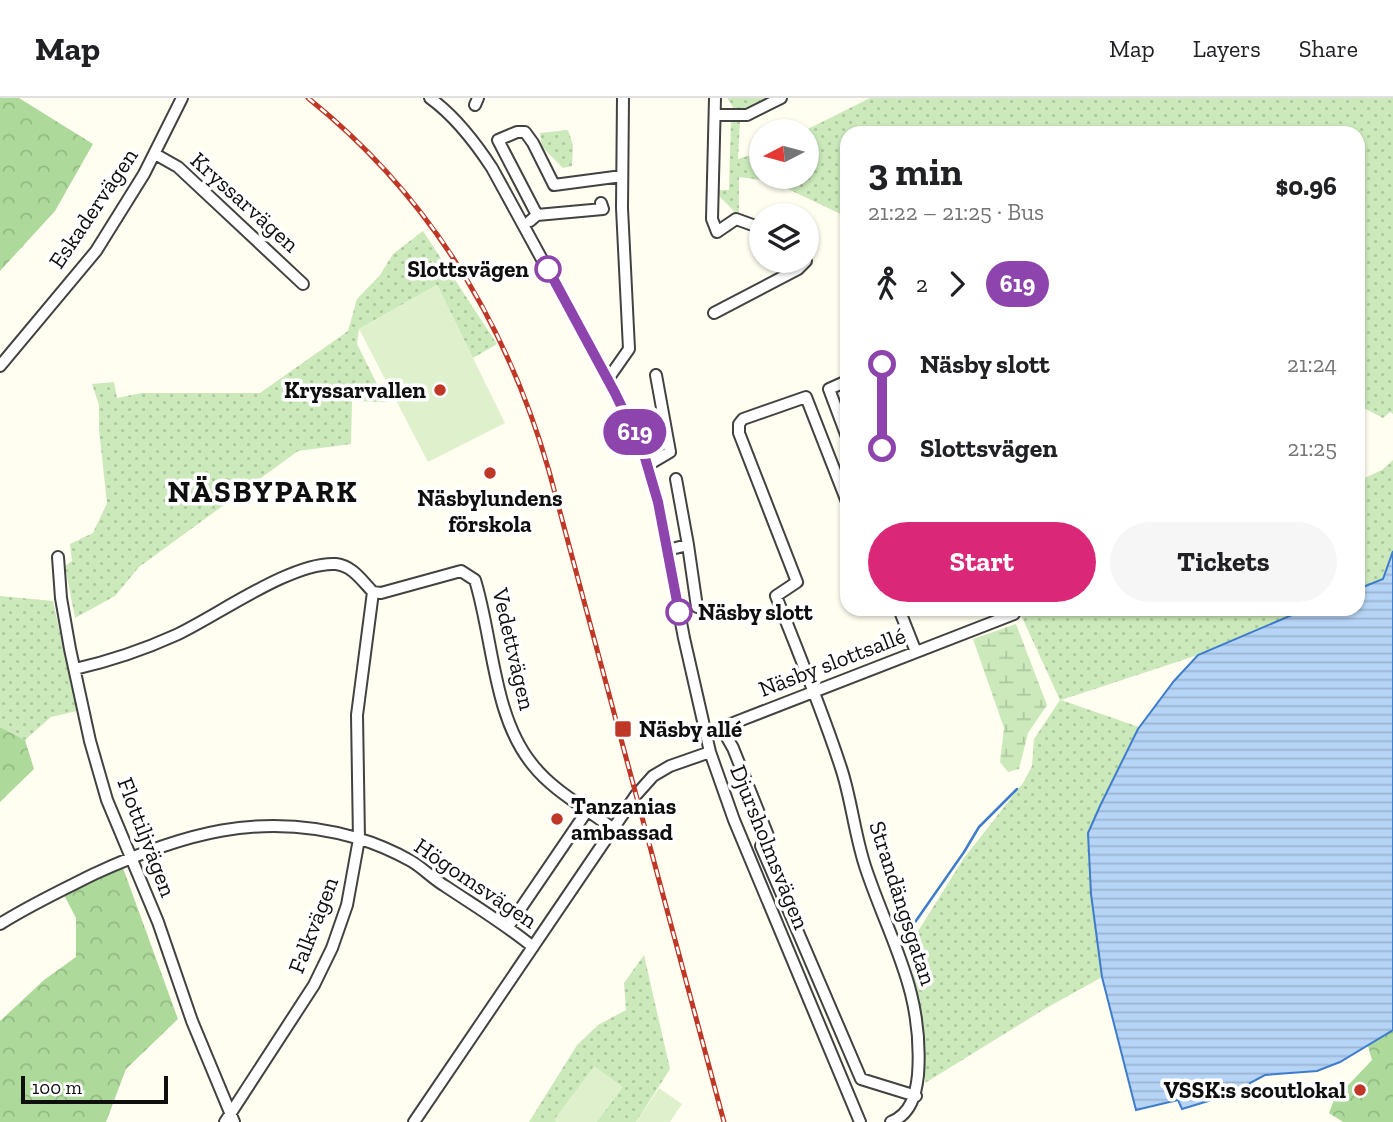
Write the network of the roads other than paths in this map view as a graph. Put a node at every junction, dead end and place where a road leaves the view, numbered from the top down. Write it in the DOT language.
graph roads {
  1 [pos="182,98"];
  2 [pos="429,98"];
  3 [pos="624,98"];
  4 [pos="715,98"];
  5 [pos="782,98"];
  6 [pos="715,115"];
  7 [pos="155,154"];
  8 [pos="622,176"];
  9 [pos="601,203"];
  10 [pos="749,224"];
  11 [pos="790,273"];
  12 [pos="303,284"];
  13 [pos="714,313"];
  14 [pos="0,366"];
  15 [pos="656,375"];
  16 [pos="608,379"];
  17 [pos="840,384"];
  18 [pos="829,388"];
  19 [pos="806,397"];
  20 [pos="840,418"];
  21 [pos="648,465"];
  22 [pos="676,479"];
  23 [pos="840,484"];
  24 [pos="688,545"];
  25 [pos="667,550"];
  26 [pos="58,557"];
  27 [pos="373,592"];
  28 [pos="697,607"];
  29 [pos="903,616"];
  30 [pos="1003,616"];
  31 [pos="916,652"];
  32 [pos="75,668"];
  33 [pos="814,692"];
  34 [pos="721,727"];
  35 [pos="705,733"];
  36 [pos="710,752"];
  37 [pos="587,811"];
  38 [pos="612,828"];
  39 [pos="359,839"];
  40 [pos="130,858"];
  41 [pos="0,924"];
  42 [pos="508,927"];
  43 [pos="533,947"];
  44 [pos="916,1096"];
  45 [pos="230,1120"];
  46 [pos="414,1122"];
  47 [pos="860,1122"];
  48 [pos="891,1122"];
  1 -- 7 [label="street, Eskadervägen"];
  2 -- 16 [label="street, Djursholmsvägen"];
  3 -- 8 [label="street"];
  4 -- 6 [label="street"];
  5 -- 6 [label="street"];
  6 -- 10 [label="street"];
  7 -- 12 [label="street, Kryssarvägen"];
  7 -- 14 [label="street, Eskadervägen"];
  8 -- 9 [label="street"];
  8 -- 16 [label="street"];
  11 -- 13 [label="street"];
  15 -- 21 [label="street"];
  16 -- 21 [label="street, Djursholmsvägen"];
  17 -- 18 [label="street"];
  18 -- 19 [label="street"];
  18 -- 20 [label="street"];
  19 -- 23 [label="street"];
  19 -- 33 [label="street, Strandängsgatan"];
  21 -- 25 [label="street, Djursholmsvägen"];
  22 -- 24 [label="street"];
  24 -- 25 [label="street"];
  24 -- 28 [label="street"];
  25 -- 35 [label="street, Djursholmsvägen"];
  26 -- 32 [label="street, Flottiljvägen"];
  27 -- 32 [label="street"];
  27 -- 37 [label="street, Vedettvägen"];
  27 -- 39 [label="street, Falkvägen"];
  29 -- 31 [label="street"];
  30 -- 31 [label="street, Näsby slottsallé"];
  31 -- 33 [label="street, Näsby slottsallé"];
  32 -- 40 [label="street, Flottiljvägen"];
  33 -- 34 [label="street, Näsby slottsallé"];
  33 -- 44 [label="street, Strandängsgatan"];
  34 -- 35 [label="street, Näsby slottsallé"];
  34 -- 44 [label="street"];
  35 -- 36 [label="street, Djursholmsvägen"];
  36 -- 38 [label="street"];
  36 -- 47 [label="street, Djursholmsvägen"];
  37 -- 38 [label="street, Vedettvägen"];
  37 -- 42 [label="street"];
  38 -- 43 [label="street"];
  39 -- 40 [label="street, Högomsvägen"];
  39 -- 42 [label="street, Högomsvägen"];
  39 -- 45 [label="street, Falkvägen"];
  40 -- 41 [label="street, Högomsvägen"];
  40 -- 45 [label="street, Flottiljvägen"];
  42 -- 43 [label="street, Högomsvägen"];
  43 -- 46 [label="street"];
  44 -- 48 [label="street"];
}
